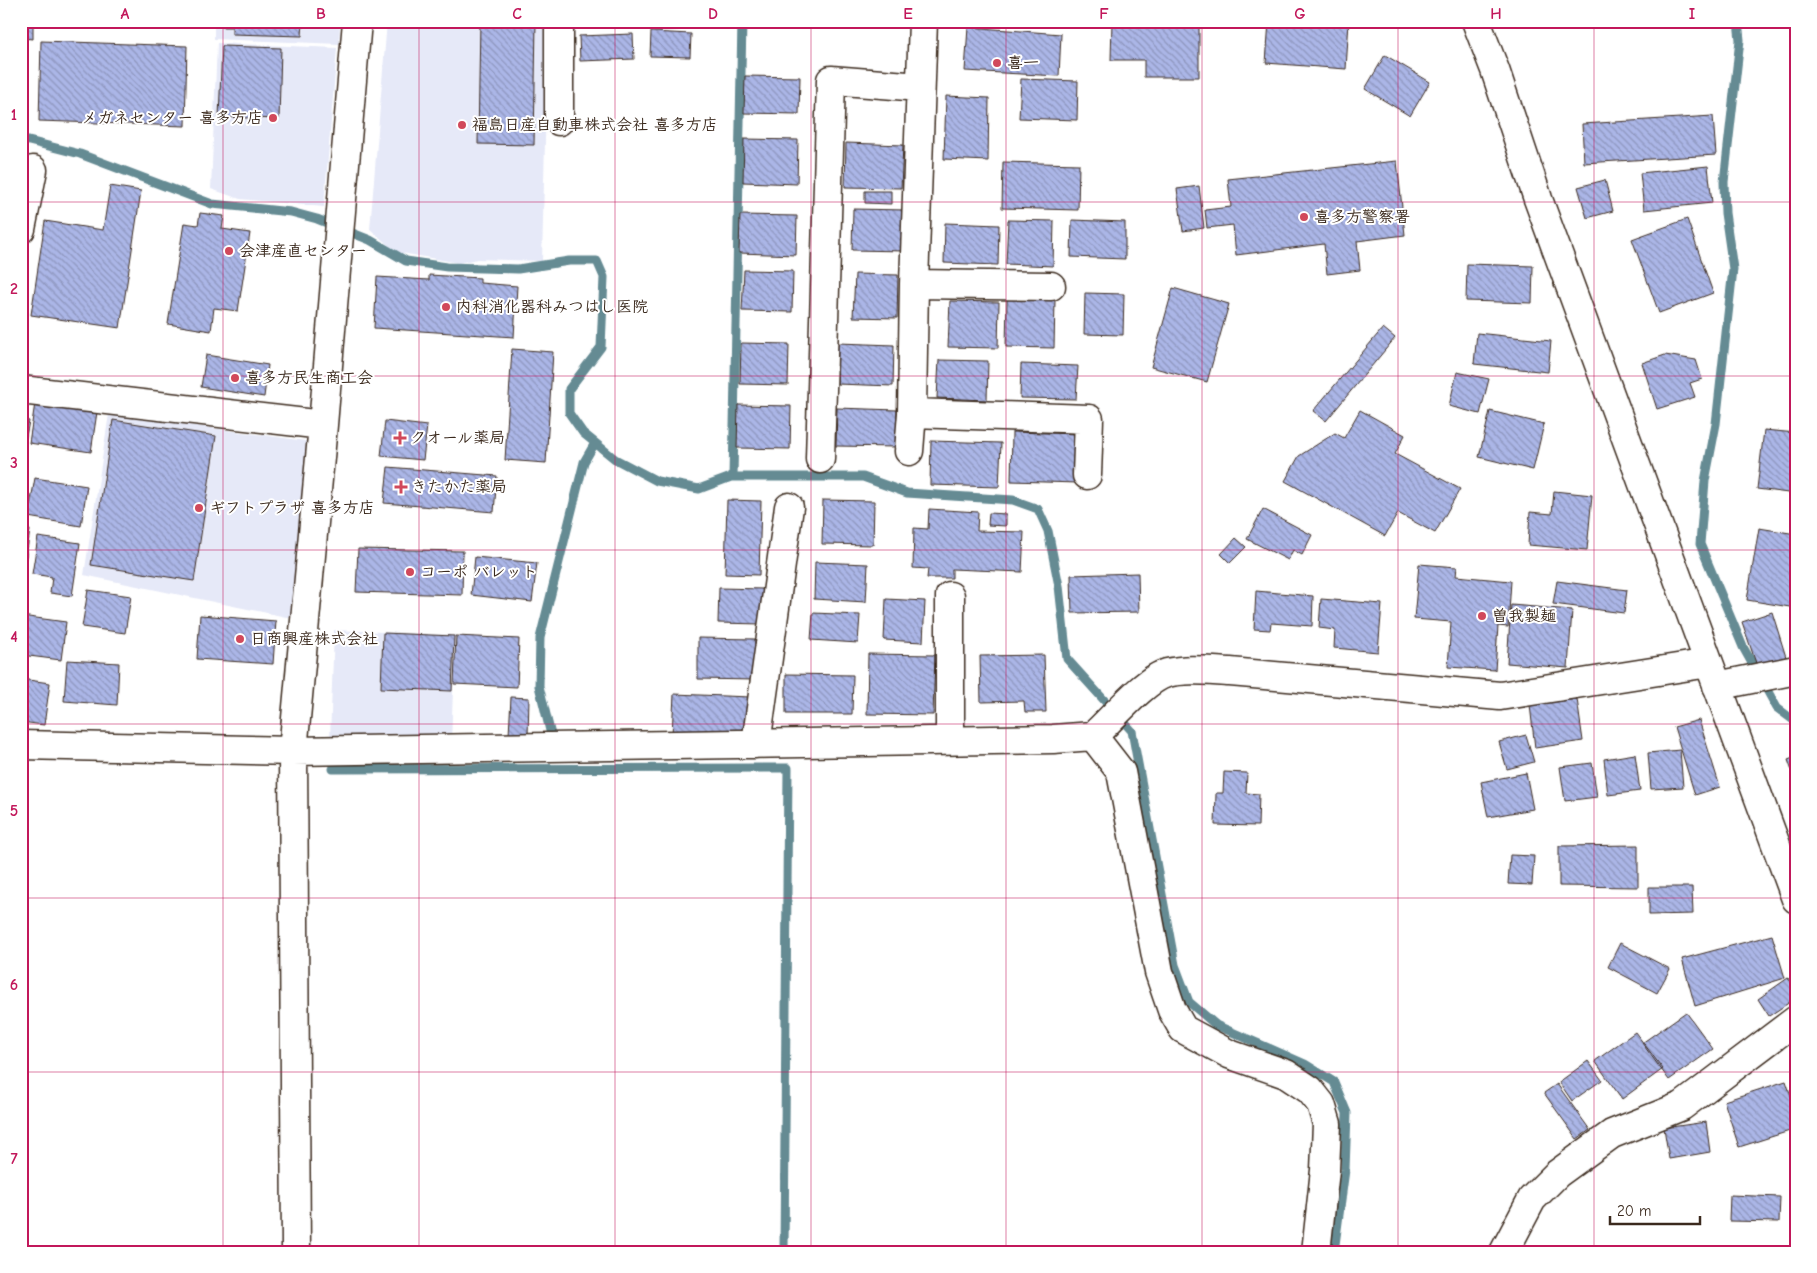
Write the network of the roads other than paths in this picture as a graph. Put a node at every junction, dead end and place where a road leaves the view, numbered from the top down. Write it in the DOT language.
graph roads {
  1 [pos="357,21"];
  2 [pos="559,21"];
  3 [pos="923,21"];
  4 [pos="1476,21"];
  5 [pos="920,87"];
  6 [pos="559,121"];
  7 [pos="33,170"];
  8 [pos="21,229"];
  9 [pos="914,284"];
  10 [pos="1051,286"];
  11 [pos="21,390"];
  12 [pos="912,413"];
  13 [pos="323,425"];
  14 [pos="909,451"];
  15 [pos="820,459"];
  16 [pos="1087,475"];
  17 [pos="789,507"];
  18 [pos="950,596"];
  19 [pos="1796,670"];
  20 [pos="1713,674"];
  21 [pos="1099,731"];
  22 [pos="950,740"];
  23 [pos="756,744"];
  24 [pos="21,745"];
  25 [pos="293,750"];
  26 [pos="1796,900"];
  27 [pos="1796,1020"];
  28 [pos="296,1252"];
  29 [pos="1316,1252"];
  30 [pos="1504,1252"];
  1 -- 13 [label="street"];
  2 -- 6 [label="street"];
  3 -- 5 [label="street"];
  4 -- 20 [label="street"];
  5 -- 9 [label="street"];
  5 -- 15 [label="street"];
  7 -- 8 [label="street"];
  9 -- 10 [label="street"];
  9 -- 12 [label="street"];
  11 -- 13 [label="street"];
  12 -- 14 [label="street"];
  12 -- 16 [label="street"];
  13 -- 25 [label="street"];
  17 -- 23 [label="street"];
  18 -- 22 [label="street"];
  19 -- 20 [label="street"];
  20 -- 21 [label="street"];
  20 -- 26 [label="street"];
  21 -- 22 [label="street"];
  21 -- 29 [label="street"];
  22 -- 23 [label="street"];
  23 -- 25 [label="street"];
  24 -- 25 [label="street"];
  25 -- 28 [label="street"];
  27 -- 30 [label="street"];
}
